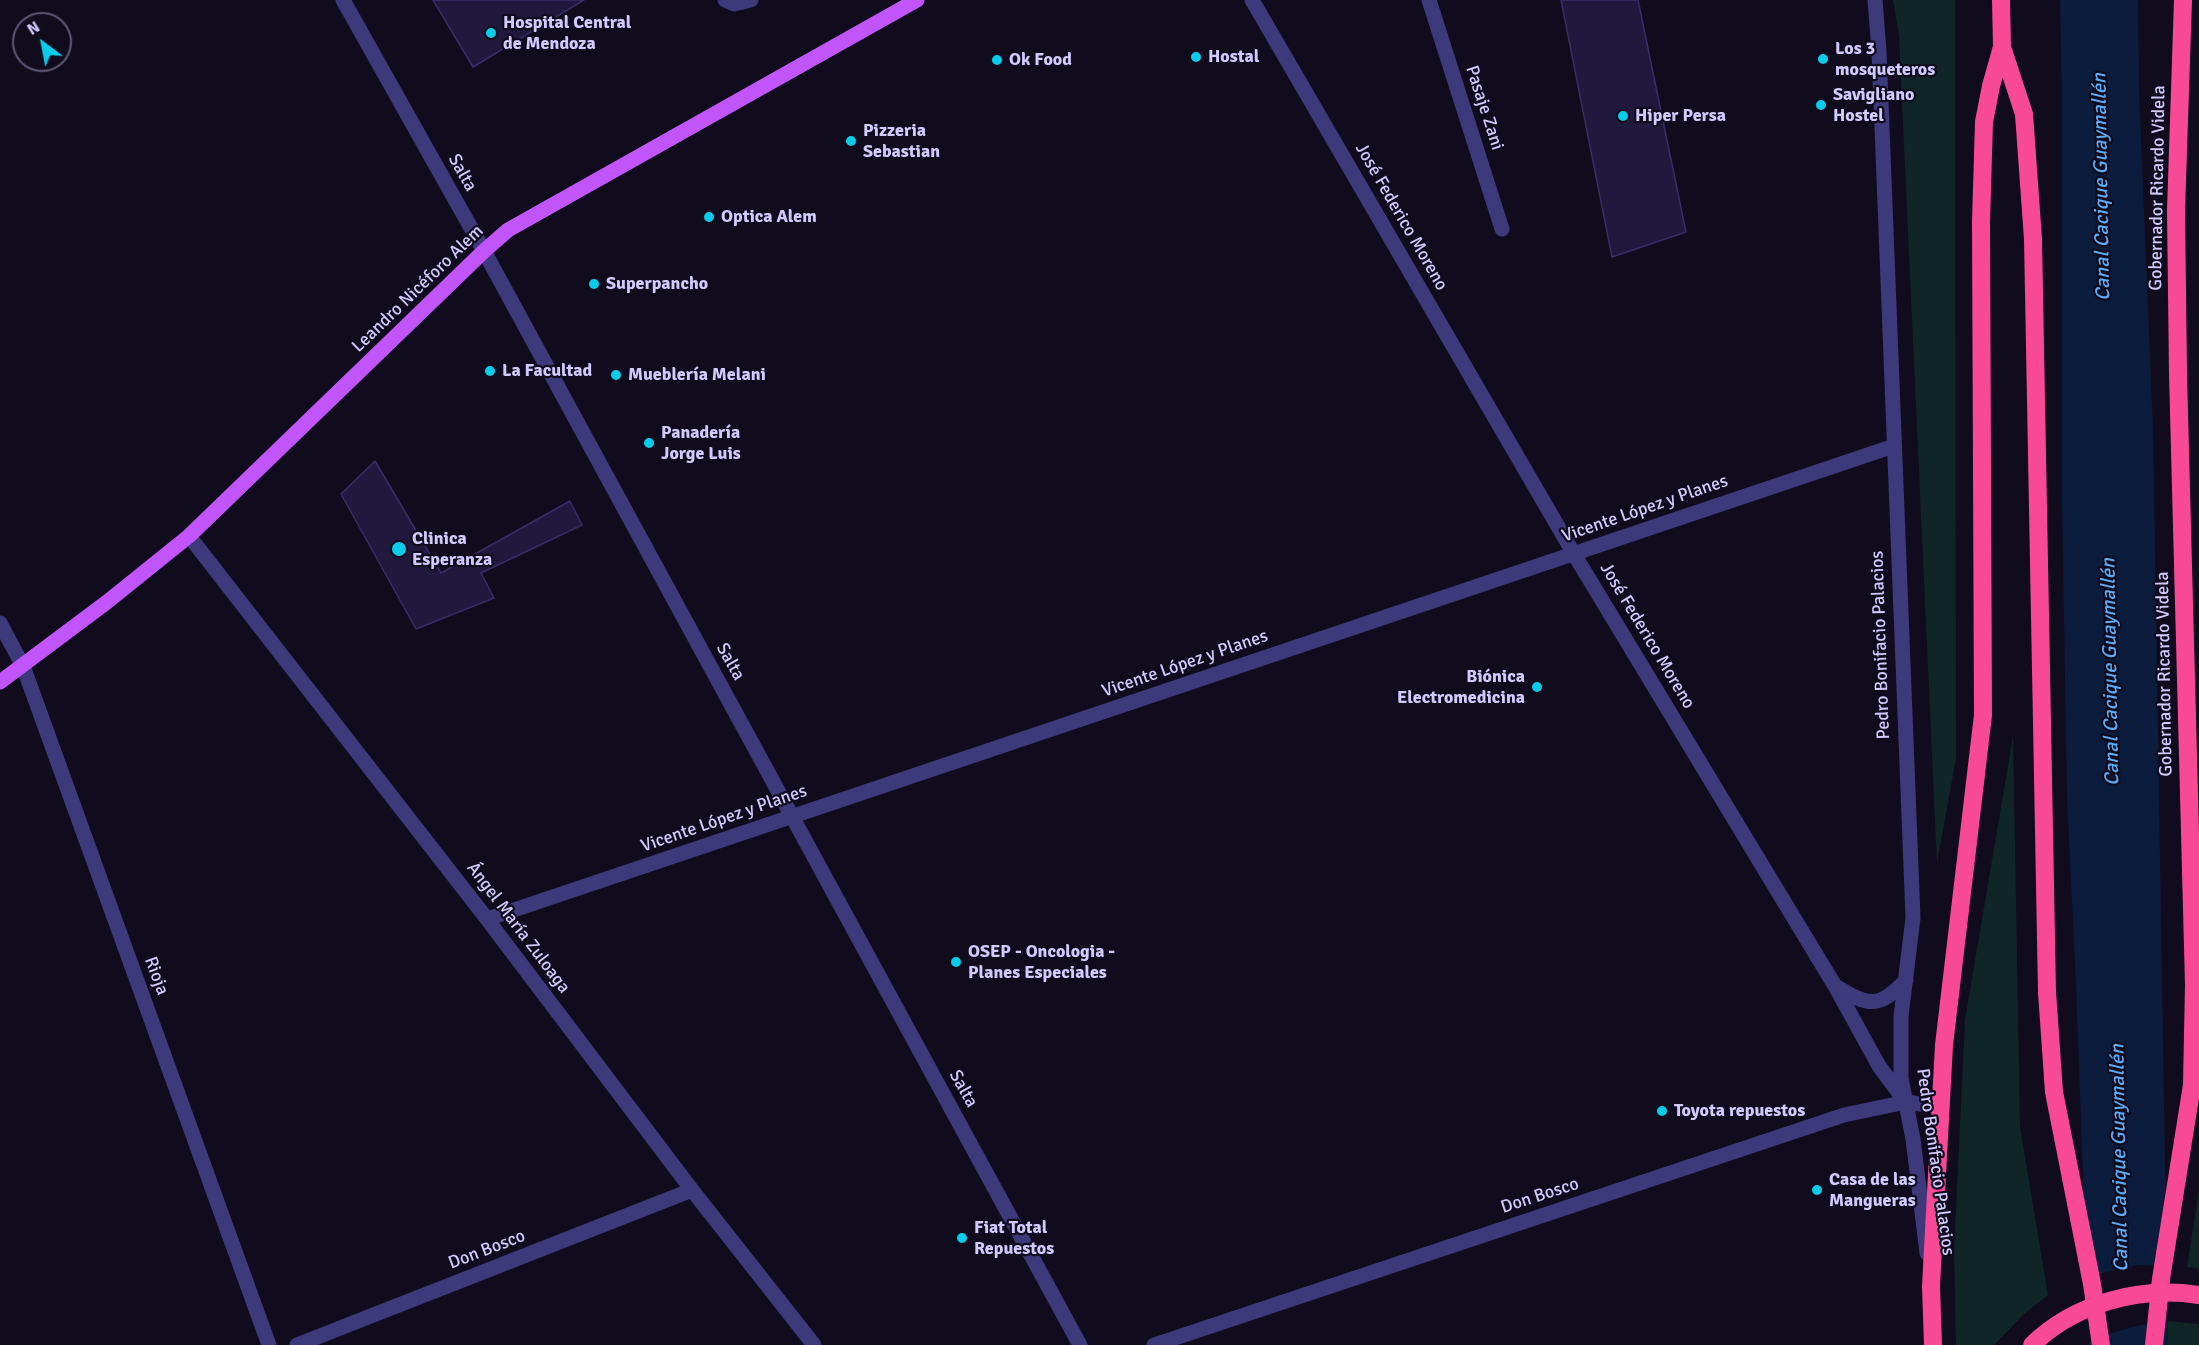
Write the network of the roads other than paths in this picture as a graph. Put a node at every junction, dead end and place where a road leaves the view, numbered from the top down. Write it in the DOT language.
graph roads {
  1 [pos="343,0"];
  2 [pos="725,0"];
  3 [pos="751,0"];
  4 [pos="916,0"];
  5 [pos="1252,0"];
  6 [pos="1429,0"];
  7 [pos="1875,0"];
  8 [pos="2001,0"];
  9 [pos="2183,0"];
  10 [pos="2002,47"];
  11 [pos="1502,229"];
  12 [pos="484,251"];
  13 [pos="1894,446"];
  14 [pos="189,536"];
  15 [pos="1574,554"];
  16 [pos="0,623"];
  17 [pos="23,666"];
  18 [pos="0,682"];
  19 [pos="792,816"];
  20 [pos="487,919"];
  21 [pos="1906,980"];
  22 [pos="1835,986"];
  23 [pos="1906,1102"];
  24 [pos="1941,1107"];
  25 [pos="692,1190"];
  26 [pos="1931,1286"];
  27 [pos="2199,1295"];
  28 [pos="269,1345"];
  29 [pos="297,1345"];
  30 [pos="814,1345"];
  31 [pos="1080,1345"];
  32 [pos="1154,1345"];
  33 [pos="1933,1345"];
  34 [pos="2032,1345"];
  35 [pos="2101,1345"];
  36 [pos="2154,1345"];
  1 -- 12 [label="street, Salta"];
  2 -- 3 [label="street"];
  4 -- 12 [label="main road, Leandro Nicéforo Alem"];
  5 -- 15 [label="street, José Federico Moreno"];
  6 -- 11 [label="street, Pasaje Zani"];
  7 -- 13 [label="street, Pedro Bonifacio Palacios"];
  8 -- 10 [label="highway"];
  9 -- 36 [label="highway, Gobernador Ricardo Videla, bridge"];
  10 -- 24 [label="highway"];
  10 -- 35 [label="highway, bridge"];
  12 -- 14 [label="main road, Leandro Nicéforo Alem"];
  12 -- 19 [label="street, Salta"];
  13 -- 15 [label="street, Vicente López y Planes"];
  13 -- 21 [label="street, Pedro Bonifacio Palacios"];
  14 -- 17 [label="main road, Leandro Nicéforo Alem"];
  14 -- 20 [label="street, Ángel María Zuloaga"];
  15 -- 19 [label="street, Vicente López y Planes"];
  15 -- 22 [label="street, José Federico Moreno"];
  16 -- 17 [label="street, Rioja"];
  17 -- 18 [label="main road, Leandro Nicéforo Alem"];
  17 -- 28 [label="street, Rioja"];
  19 -- 20 [label="street, Vicente López y Planes"];
  19 -- 31 [label="street, Salta"];
  20 -- 25 [label="street, Ángel María Zuloaga"];
  21 -- 22 [label="street"];
  21 -- 23 [label="street, Pedro Bonifacio Palacios"];
  22 -- 23 [label="street, José Federico Moreno"];
  23 -- 24 [label="street, Don Bosco"];
  23 -- 26 [label="street, Pedro Bonifacio Palacios"];
  23 -- 32 [label="street, Don Bosco"];
  24 -- 26 [label="highway, Pedro Bonifacio Palacios"];
  25 -- 29 [label="street, Don Bosco"];
  25 -- 30 [label="street, Ángel María Zuloaga"];
  26 -- 33 [label="highway, Pedro Bonifacio Palacios"];
  27 -- 34 [label="highway, bridge"];
}
